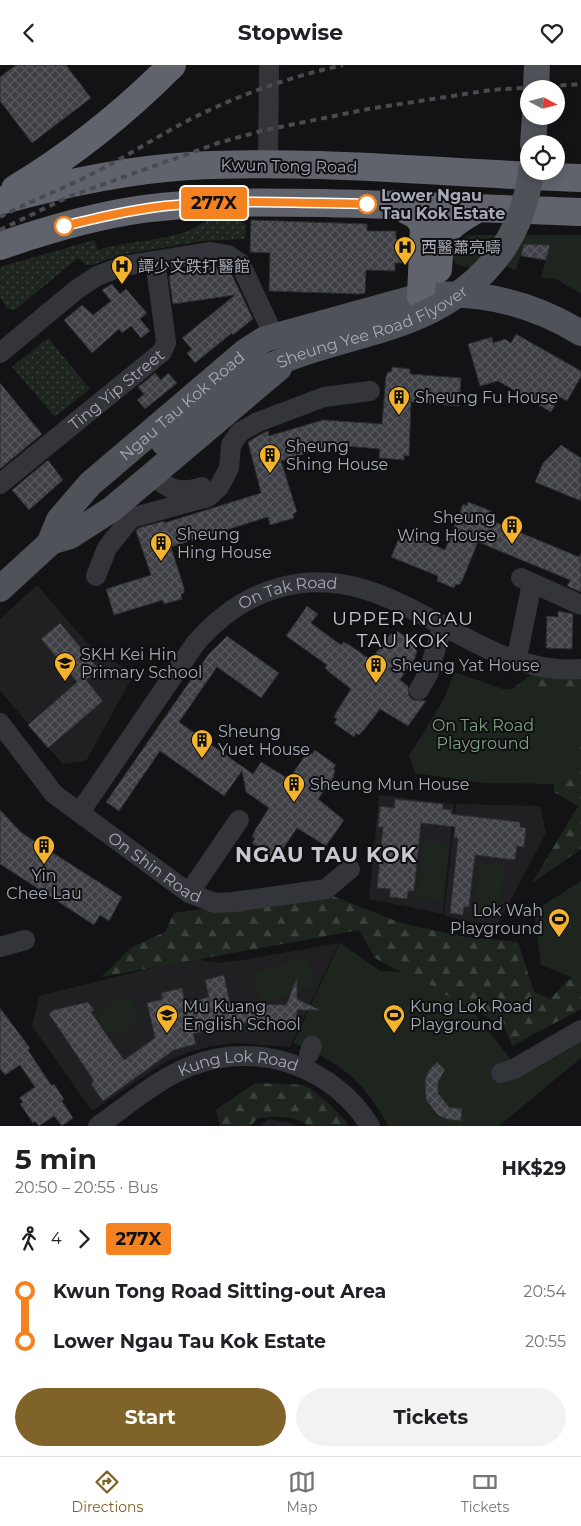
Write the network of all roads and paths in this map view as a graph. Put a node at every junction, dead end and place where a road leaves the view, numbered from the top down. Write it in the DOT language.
graph roads {
  1 [pos="156,65"];
  2 [pos="172,65"];
  3 [pos="269,65"];
  4 [pos="537,65"];
  5 [pos="536,80"];
  6 [pos="268,164"];
  7 [pos="581,178"];
  8 [pos="529,180"];
  9 [pos="0,184"];
  10 [pos="0,197"];
  11 [pos="0,201"];
  12 [pos="395,204"];
  13 [pos="477,209"];
  14 [pos="581,212"];
  15 [pos="0,246"];
  16 [pos="155,261"];
  17 [pos="429,295"];
  18 [pos="348,317"];
  19 [pos="581,333"];
  20 [pos="274,336"];
  21 [pos="0,353"];
  22 [pos="370,391"];
  23 [pos="164,443"];
  24 [pos="154,474"];
  25 [pos="224,481"];
  26 [pos="2,490"];
  27 [pos="50,542"];
  28 [pos="96,576"];
  29 [pos="0,589"];
  30 [pos="581,605"];
  31 [pos="443,625"];
  32 [pos="522,663"];
  33 [pos="581,669"];
  34 [pos="419,690"];
  35 [pos="0,723"];
  36 [pos="80,812"];
  37 [pos="239,820"];
  38 [pos="350,869"];
  39 [pos="189,893"];
  40 [pos="25,940"];
  41 [pos="0,947"];
  42 [pos="581,1030"];
  43 [pos="501,1073"];
  44 [pos="98,1126"];
  45 [pos="370,1126"];
  1 -- 9 [label="highway"];
  2 -- 10 [label="highway"];
  3 -- 6 [label="street"];
  4 -- 5 [label="main road"];
  6 -- 7 [label="highway, Kwun Tong Road"];
  6 -- 11 [label="highway, Kwun Tong Road"];
  8 -- 23 [label="main road, Sheung Yee Road Flyover, bridge"];
  12 -- 13 [label="highway"];
  12 -- 15 [label="highway"];
  12 -- 17 [label="highway"];
  13 -- 14 [label="highway"];
  13 -- 17 [label="highway"];
  16 -- 20 [label="street"];
  16 -- 21 [label="street"];
  16 -- 26 [label="street, Ting Yip Street"];
  17 -- 18 [label="main road, Ngau Tau Kok Road"];
  17 -- 19 [label="main road, Ngau Tau Kok Road"];
  18 -- 20 [label="main road, Ngau Tau Kok Road"];
  18 -- 24 [label="main road, Ngau Tau Kok Road"];
  20 -- 27 [label="main road, Ngau Tau Kok Road"];
  22 -- 25 [label="street"];
  23 -- 27 [label="main road, Ngau Tau Kok Road"];
  24 -- 25 [label="street"];
  24 -- 27 [label="main road, Ngau Tau Kok Road"];
  25 -- 28 [label="street"];
  27 -- 29 [label="main road, Ngau Tau Kok Road"];
  30 -- 32 [label="street"];
  31 -- 32 [label="street, On Tak Road"];
  31 -- 34 [label="street"];
  31 -- 36 [label="street, On Tak Road"];
  32 -- 33 [label="street, On Tak Road"];
  35 -- 36 [label="street, On Shin Road"];
  36 -- 39 [label="street, On Shin Road"];
  37 -- 39 [label="street"];
  38 -- 39 [label="street, On Shin Road"];
  40 -- 41 [label="street"];
  42 -- 43 [label="street"];
  44 -- 45 [label="street, Kung Lok Road"];
}
